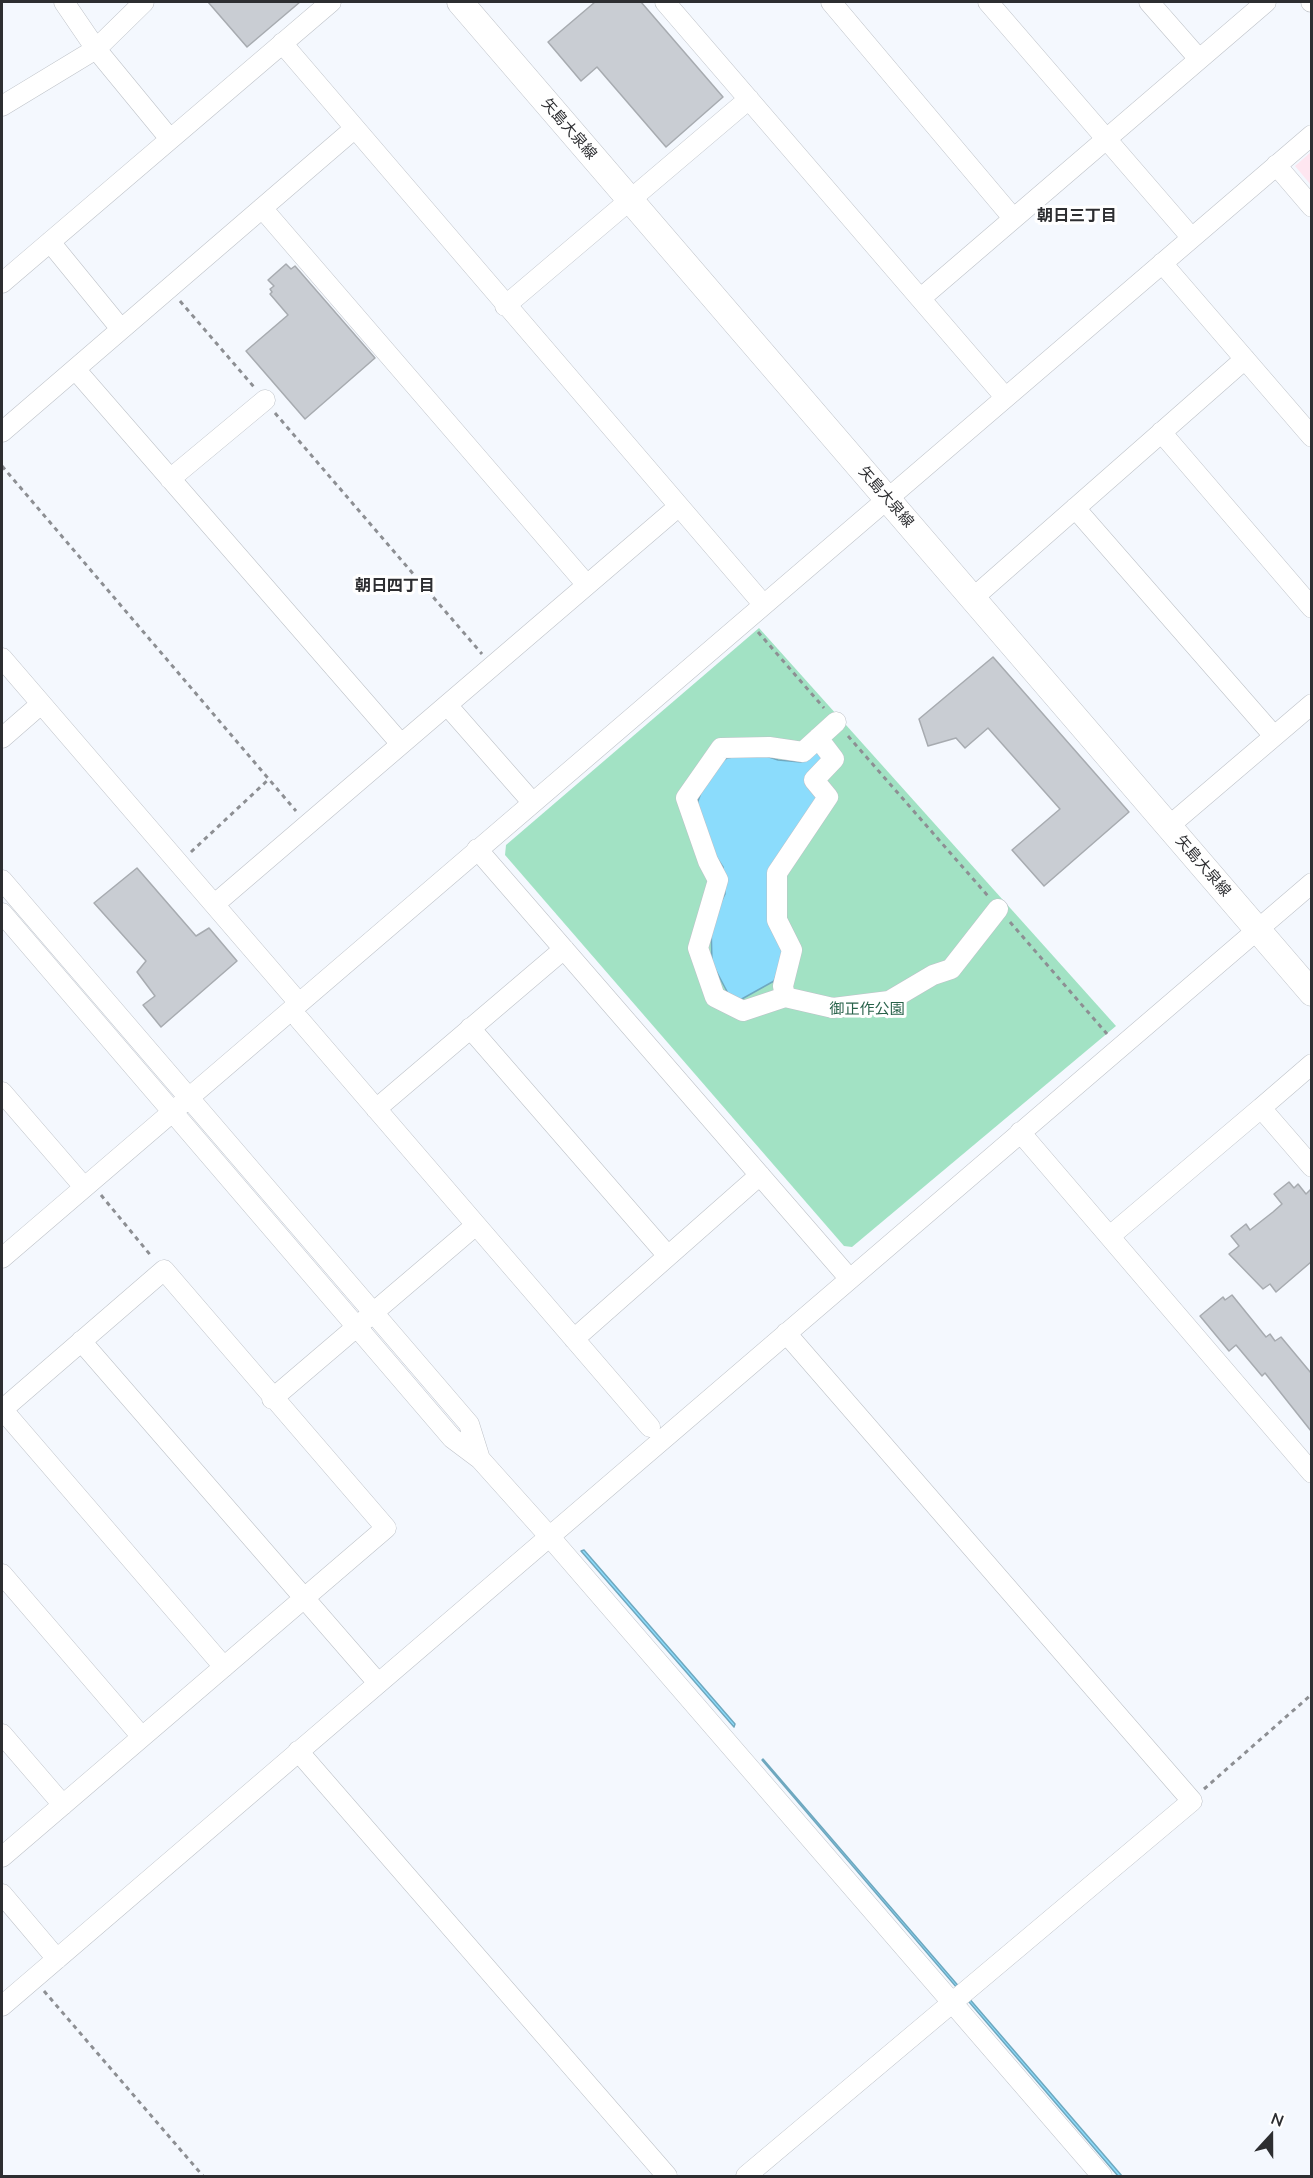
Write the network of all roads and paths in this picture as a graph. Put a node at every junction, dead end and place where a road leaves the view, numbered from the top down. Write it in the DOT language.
graph roads {
  1 [pos="64,2"];
  2 [pos="144,2"];
  3 [pos="331,2"];
  4 [pos="460,2"];
  5 [pos="665,2"];
  6 [pos="831,2"];
  7 [pos="988,2"];
  8 [pos="1149,2"];
  9 [pos="1266,2"];
  10 [pos="282,43"];
  11 [pos="96,49"];
  12 [pos="1199,59"];
  13 [pos="749,99"];
  14 [pos="2,106"];
  15 [pos="354,129"];
  16 [pos="1311,135"];
  17 [pos="170,139"];
  18 [pos="1106,139"];
  19 [pos="1276,165"];
  20 [pos="629,200"];
  21 [pos="1311,207"];
  22 [pos="262,208"];
  23 [pos="1013,218"];
  24 [pos="1191,237"];
  25 [pos="50,242"];
  26 [pos="1162,263"];
  27 [pos="2,283"];
  28 [pos="169,288"];
  29 [pos="921,298"];
  30 [pos="505,306"];
  31 [pos="122,329"];
  32 [pos="1245,359"];
  33 [pos="75,369"];
  34 [pos="1005,397"];
  35 [pos="265,400"];
  36 [pos="2,432"];
  37 [pos="1161,432"];
  38 [pos="1311,437"];
  39 [pos="2,466"];
  40 [pos="170,479"];
  41 [pos="887,498"];
  42 [pos="678,507"];
  43 [pos="1075,508"];
  44 [pos="587,585"];
  45 [pos="973,598"];
  46 [pos="763,604"];
  47 [pos="1311,608"];
  48 [pos="746,618"];
  49 [pos="2,658"];
  50 [pos="492,666"];
  51 [pos="41,704"];
  52 [pos="1311,704"];
  53 [pos="447,705"];
  54 [pos="836,722"];
  55 [pos="1274,736"];
  56 [pos="2,738"];
  57 [pos="818,738"];
  58 [pos="400,744"];
  59 [pos="269,779"];
  60 [pos="532,802"];
  61 [pos="307,824"];
  62 [pos="1169,826"];
  63 [pos="477,849"];
  64 [pos="179,863"];
  65 [pos="2,880"];
  66 [pos="1311,883"];
  67 [pos="216,903"];
  68 [pos="998,909"];
  69 [pos="2,913"];
  70 [pos="1258,931"];
  71 [pos="564,949"];
  72 [pos="1311,993"];
  73 [pos="785,997"];
  74 [pos="299,1011"];
  75 [pos="470,1028"];
  76 [pos="1108,1036"];
  77 [pos="1311,1064"];
  78 [pos="2,1092"];
  79 [pos="188,1097"];
  80 [pos="376,1108"];
  81 [pos="1261,1108"];
  82 [pos="172,1111"];
  83 [pos="1020,1132"];
  84 [pos="1311,1167"];
  85 [pos="760,1175"];
  86 [pos="87,1185"];
  87 [pos="476,1225"];
  88 [pos="1110,1236"];
  89 [pos="668,1256"];
  90 [pos="2,1258"];
  91 [pos="164,1270"];
  92 [pos="849,1278"];
  93 [pos="374,1312"];
  94 [pos="357,1326"];
  95 [pos="786,1333"];
  96 [pos="574,1339"];
  97 [pos="81,1341"];
  98 [pos="272,1399"];
  99 [pos="2,1409"];
  100 [pos="650,1427"];
  101 [pos="480,1459"];
  102 [pos="1311,1473"];
  103 [pos="549,1536"];
  104 [pos="2,1574"];
  105 [pos="304,1599"];
  106 [pos="225,1667"];
  107 [pos="378,1683"];
  108 [pos="1311,1694"];
  109 [pos="2,1734"];
  110 [pos="142,1737"];
  111 [pos="298,1751"];
  112 [pos="1192,1801"];
  113 [pos="63,1805"];
  114 [pos="2,1857"];
  115 [pos="2,1894"];
  116 [pos="57,1959"];
  117 [pos="33,1979"];
  118 [pos="953,2004"];
  119 [pos="2,2006"];
  120 [pos="203,2176"];
  121 [pos="667,2176"];
  122 [pos="746,2176"];
  123 [pos="1102,2176"];
  1 -- 11 [label="street"];
  2 -- 11 [label="street"];
  3 -- 10 [label="street"];
  4 -- 20 [label="main road, 矢島大泉線"];
  5 -- 13 [label="street"];
  6 -- 23 [label="street"];
  7 -- 18 [label="street"];
  8 -- 12 [label="street"];
  9 -- 12 [label="street"];
  10 -- 15 [label="street"];
  10 -- 17 [label="street"];
  11 -- 14 [label="street"];
  11 -- 17 [label="street"];
  12 -- 18 [label="street"];
  13 -- 20 [label="street"];
  13 -- 29 [label="street"];
  15 -- 22 [label="street"];
  15 -- 30 [label="street"];
  16 -- 19 [label="street"];
  17 -- 25 [label="street"];
  18 -- 23 [label="street"];
  18 -- 24 [label="street"];
  19 -- 21 [label="street"];
  19 -- 24 [label="street"];
  20 -- 30 [label="street"];
  20 -- 41 [label="main road, 矢島大泉線"];
  22 -- 28 [label="street"];
  22 -- 44 [label="street"];
  23 -- 29 [label="street"];
  24 -- 26 [label="street"];
  25 -- 27 [label="street"];
  25 -- 31 [label="street"];
  26 -- 32 [label="street"];
  26 -- 34 [label="street"];
  28 -- 31 [label="street"];
  28 -- 35 [label="path"];
  29 -- 34 [label="street"];
  30 -- 42 [label="street"];
  31 -- 33 [label="street"];
  32 -- 37 [label="street"];
  32 -- 38 [label="street"];
  33 -- 36 [label="street"];
  33 -- 40 [label="street"];
  34 -- 41 [label="street"];
  35 -- 40 [label="street"];
  35 -- 50 [label="path"];
  37 -- 43 [label="street"];
  37 -- 47 [label="street"];
  39 -- 59 [label="path"];
  40 -- 58 [label="street"];
  41 -- 45 [label="main road, 矢島大泉線"];
  41 -- 46 [label="street"];
  42 -- 44 [label="street"];
  42 -- 46 [label="street"];
  43 -- 45 [label="street"];
  43 -- 55 [label="street"];
  44 -- 50 [label="street"];
  45 -- 62 [label="main road, 矢島大泉線"];
  46 -- 48 [label="street"];
  48 -- 54 [label="path"];
  48 -- 60 [label="street"];
  49 -- 51 [label="street"];
  50 -- 53 [label="street"];
  51 -- 56 [label="street"];
  51 -- 64 [label="street"];
  52 -- 55 [label="street"];
  53 -- 58 [label="street"];
  53 -- 60 [label="street"];
  54 -- 57 [label="street"];
  54 -- 68 [label="path"];
  55 -- 62 [label="street"];
  57 -- 73 [label="street"];
  57 -- 73 [label="street"];
  58 -- 61 [label="street"];
  59 -- 61 [label="path"];
  59 -- 64 [label="path"];
  60 -- 63 [label="street"];
  61 -- 67 [label="street"];
  62 -- 70 [label="main road, 矢島大泉線"];
  63 -- 71 [label="street"];
  63 -- 74 [label="street"];
  64 -- 67 [label="street"];
  65 -- 79 [label="street"];
  66 -- 70 [label="street"];
  67 -- 74 [label="street"];
  68 -- 73 [label="street"];
  68 -- 76 [label="path"];
  69 -- 82 [label="street"];
  70 -- 72 [label="main road, 矢島大泉線"];
  70 -- 83 [label="street"];
  71 -- 75 [label="street"];
  71 -- 85 [label="street"];
  74 -- 79 [label="street"];
  74 -- 80 [label="street"];
  75 -- 80 [label="street"];
  75 -- 89 [label="street"];
  77 -- 81 [label="street"];
  78 -- 86 [label="street"];
  79 -- 82 [label="street"];
  79 -- 93 [label="street"];
  80 -- 87 [label="street"];
  81 -- 84 [label="street"];
  81 -- 88 [label="street"];
  82 -- 86 [label="street"];
  82 -- 94 [label="street"];
  83 -- 88 [label="street"];
  83 -- 92 [label="street"];
  85 -- 89 [label="street"];
  85 -- 92 [label="street"];
  86 -- 90 [label="street"];
  86 -- 91 [label="path"];
  87 -- 93 [label="street"];
  87 -- 96 [label="street"];
  88 -- 102 [label="street"];
  89 -- 96 [label="street"];
  91 -- 97 [label="street"];
  91 -- 98 [label="street"];
  92 -- 95 [label="street"];
  93 -- 94 [label="street"];
  93 -- 101 [label="street"];
  94 -- 98 [label="street"];
  94 -- 101 [label="street"];
  95 -- 103 [label="street"];
  95 -- 112 [label="street"];
  96 -- 100 [label="street"];
  97 -- 99 [label="street"];
  97 -- 105 [label="street"];
  98 -- 105 [label="street"];
  99 -- 106 [label="street"];
  101 -- 103 [label="street"];
  103 -- 107 [label="street"];
  103 -- 118 [label="street"];
  104 -- 110 [label="street"];
  105 -- 106 [label="street"];
  105 -- 107 [label="street"];
  106 -- 110 [label="street"];
  107 -- 111 [label="street"];
  108 -- 112 [label="path"];
  109 -- 113 [label="street"];
  110 -- 113 [label="street"];
  111 -- 116 [label="street"];
  111 -- 121 [label="street"];
  112 -- 118 [label="street"];
  113 -- 114 [label="street"];
  115 -- 116 [label="street"];
  116 -- 117 [label="street"];
  117 -- 119 [label="street"];
  117 -- 120 [label="path"];
  118 -- 122 [label="street"];
  118 -- 123 [label="street"];
}
